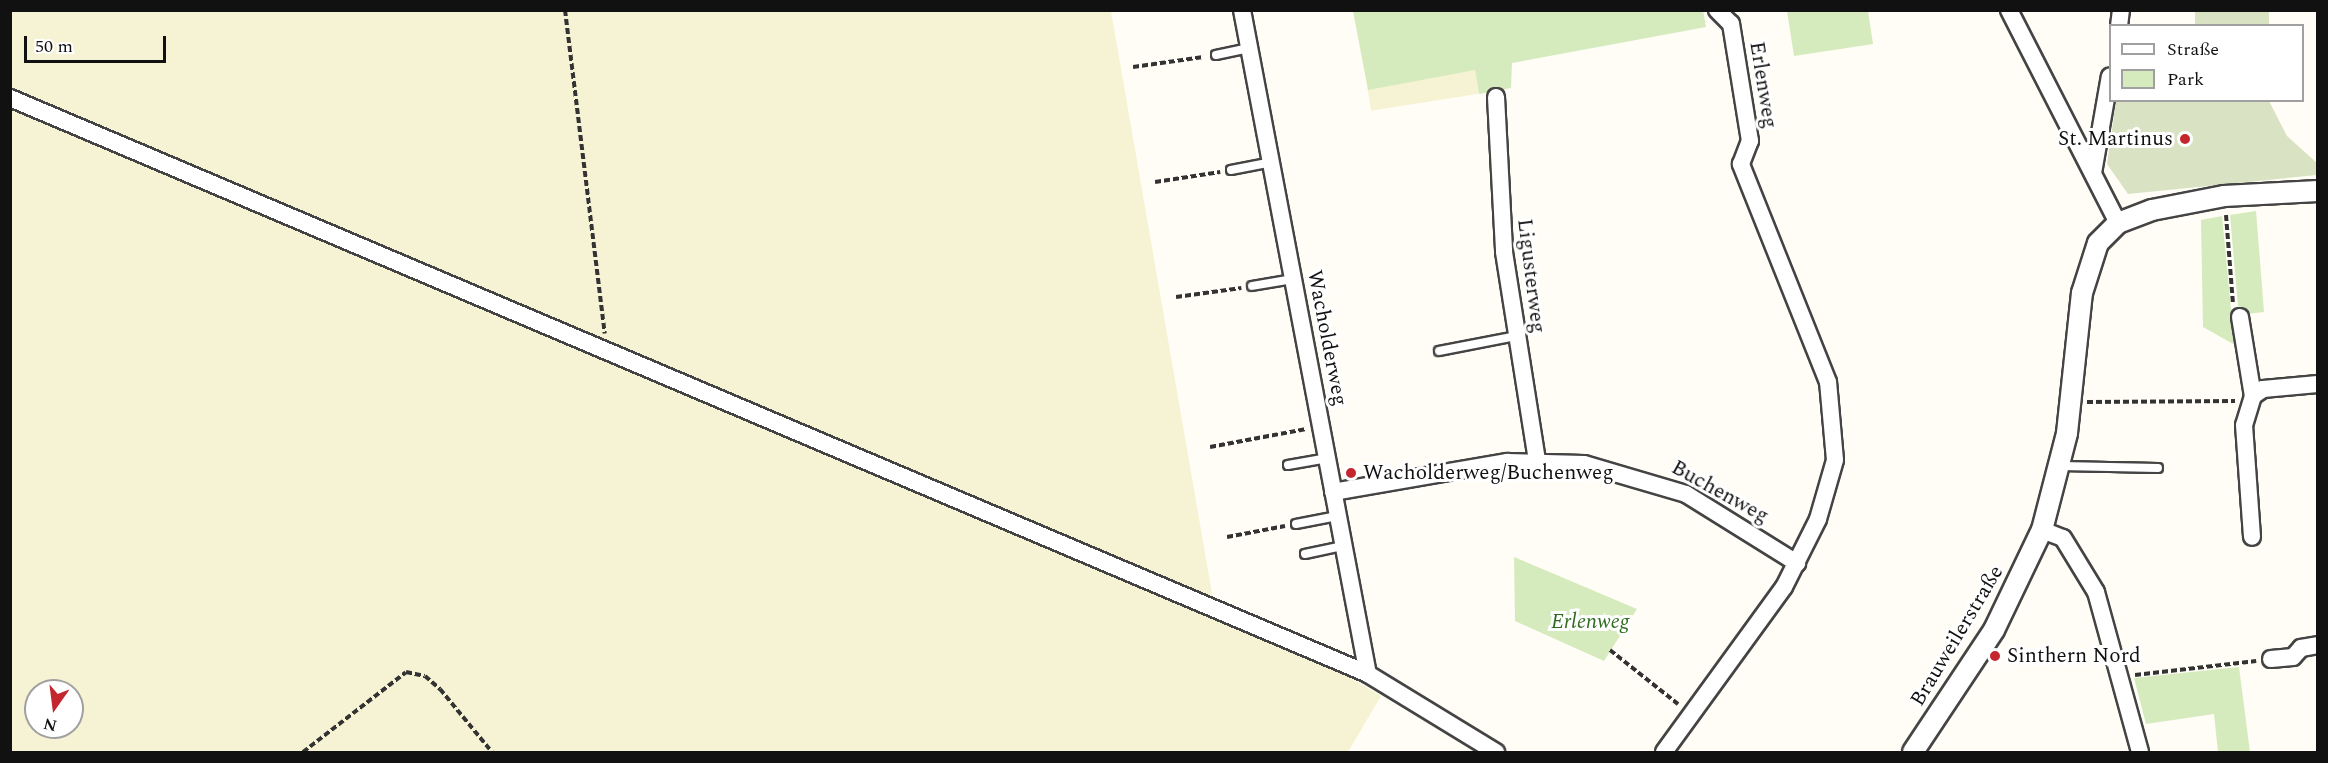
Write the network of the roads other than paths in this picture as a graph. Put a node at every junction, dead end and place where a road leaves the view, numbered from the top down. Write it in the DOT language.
graph roads {
  1 [pos="1242,10"];
  2 [pos="1717,10"];
  3 [pos="2009,10"];
  4 [pos="1250,48"];
  5 [pos="1216,55"];
  6 [pos="2109,82"];
  7 [pos="1496,97"];
  8 [pos="10,98"];
  9 [pos="1272,162"];
  10 [pos="1231,170"];
  11 [pos="2093,173"];
  12 [pos="2318,191"];
  13 [pos="2118,223"];
  14 [pos="1293,279"];
  15 [pos="1252,285"];
  16 [pos="2240,317"];
  17 [pos="1516,336"];
  18 [pos="1439,351"];
  19 [pos="2318,384"];
  20 [pos="2253,396"];
  21 [pos="1326,458"];
  22 [pos="1537,460"];
  23 [pos="1288,465"];
  24 [pos="2061,466"];
  25 [pos="2158,468"];
  26 [pos="1333,492"];
  27 [pos="1337,516"];
  28 [pos="1296,524"];
  29 [pos="2042,530"];
  30 [pos="2253,537"];
  31 [pos="1343,546"];
  32 [pos="1305,554"];
  33 [pos="1797,563"];
  34 [pos="2318,645"];
  35 [pos="2271,659"];
  36 [pos="1368,674"];
  37 [pos="1496,753"];
  38 [pos="1664,753"];
  39 [pos="1913,753"];
  40 [pos="2140,753"];
  1 -- 4 [label="street, Wacholderweg"];
  2 -- 33 [label="street, Erlenweg"];
  3 -- 11 [label="street"];
  4 -- 5 [label="lane"];
  4 -- 9 [label="street, Wacholderweg"];
  6 -- 11 [label="street"];
  7 -- 17 [label="street, Ligusterweg"];
  8 -- 36 [label="street"];
  9 -- 10 [label="lane"];
  9 -- 14 [label="street, Wacholderweg"];
  11 -- 13 [label="street"];
  12 -- 13 [label="street, Brauweilerstraße"];
  13 -- 24 [label="street, Brauweilerstraße"];
  14 -- 15 [label="lane"];
  14 -- 21 [label="street, Wacholderweg"];
  16 -- 20 [label="street"];
  17 -- 18 [label="lane"];
  17 -- 22 [label="street, Ligusterweg"];
  19 -- 20 [label="street"];
  20 -- 30 [label="street"];
  21 -- 23 [label="lane"];
  21 -- 26 [label="street, Wacholderweg"];
  22 -- 26 [label="street, Buchenweg"];
  22 -- 33 [label="street, Buchenweg"];
  24 -- 25 [label="lane"];
  24 -- 29 [label="street, Brauweilerstraße"];
  26 -- 27 [label="street, Wacholderweg"];
  27 -- 28 [label="lane"];
  27 -- 31 [label="street, Wacholderweg"];
  29 -- 39 [label="street, Brauweilerstraße"];
  29 -- 40 [label="street"];
  31 -- 32 [label="lane"];
  31 -- 36 [label="street, Wacholderweg"];
  33 -- 38 [label="street, Erlenweg"];
  34 -- 35 [label="street"];
  36 -- 37 [label="street"];
}
